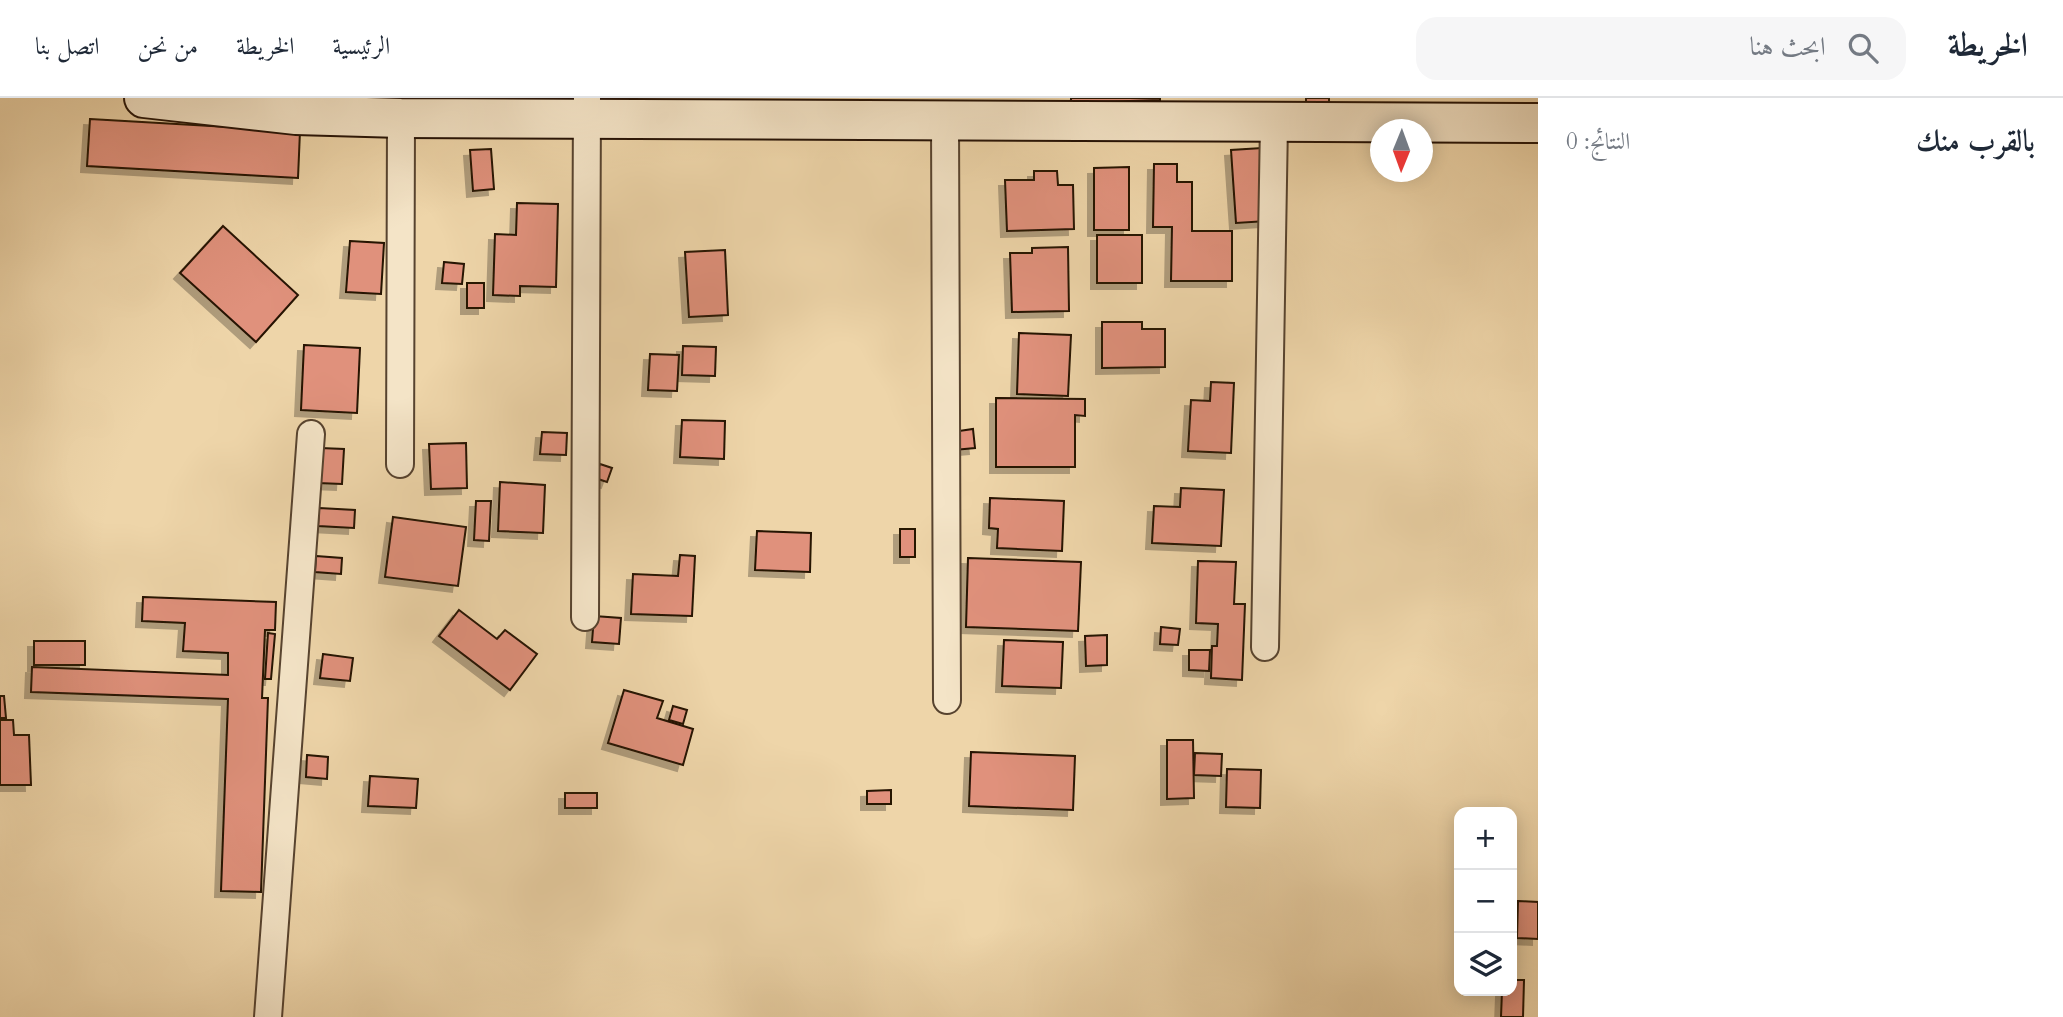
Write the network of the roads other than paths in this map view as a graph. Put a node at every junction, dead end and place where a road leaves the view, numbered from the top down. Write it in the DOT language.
graph roads {
  1 [pos="144,98"];
  2 [pos="192,101"];
  3 [pos="587,108"];
  4 [pos="1207,109"];
  5 [pos="414,111"];
  6 [pos="945,119"];
  7 [pos="1274,123"];
  8 [pos="1538,123"];
  9 [pos="311,433"];
  10 [pos="400,464"];
  11 [pos="585,617"];
  12 [pos="1265,647"];
  13 [pos="947,700"];
  14 [pos="268,1017"];
  1 -- 2 [label="main road"];
  2 -- 5 [label="main road"];
  3 -- 5 [label="main road"];
  3 -- 6 [label="main road"];
  3 -- 11 [label="street"];
  4 -- 6 [label="main road"];
  4 -- 7 [label="main road"];
  5 -- 10 [label="street"];
  6 -- 13 [label="street"];
  7 -- 8 [label="main road"];
  7 -- 12 [label="street"];
  9 -- 14 [label="street"];
}
